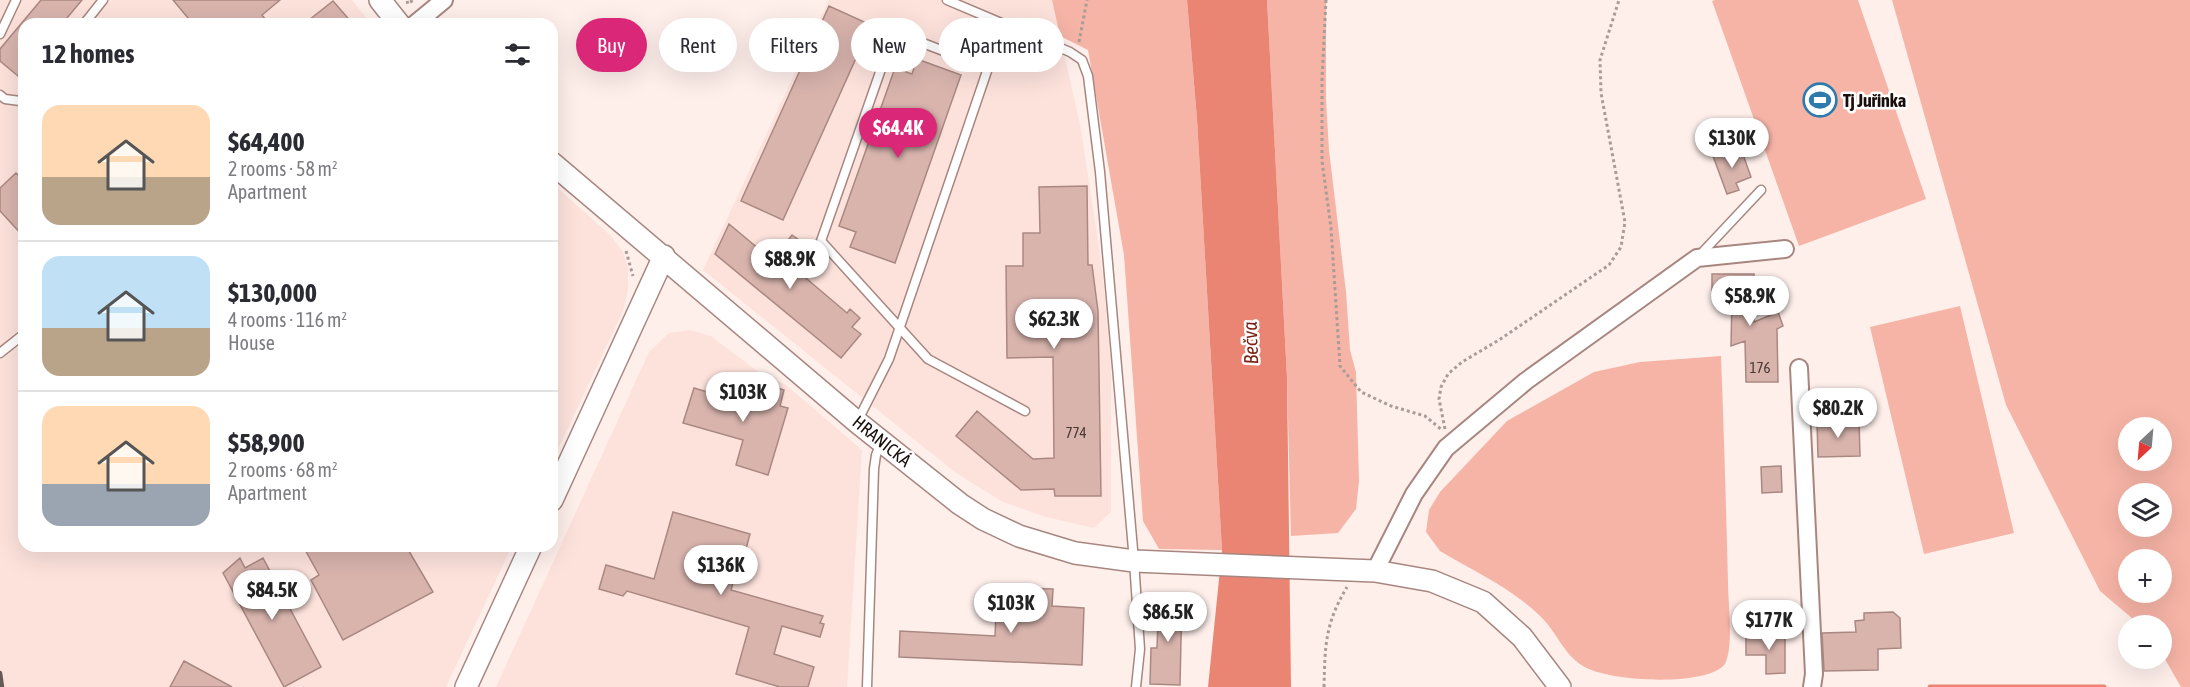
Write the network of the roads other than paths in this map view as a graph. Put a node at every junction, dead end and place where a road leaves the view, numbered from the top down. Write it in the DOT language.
graph roads {
  1 [pos="16,0"];
  2 [pos="103,0"];
  3 [pos="380,0"];
  4 [pos="444,0"];
  5 [pos="947,0"];
  6 [pos="89,18"];
  7 [pos="394,18"];
  8 [pos="422,18"];
  9 [pos="989,18"];
  10 [pos="0,34"];
  11 [pos="939,49"];
  12 [pos="1064,50"];
  13 [pos="987,72"];
  14 [pos="0,95"];
  15 [pos="18,101"];
  16 [pos="558,168"];
  17 [pos="1761,190"];
  18 [pos="1785,249"];
  19 [pos="664,256"];
  20 [pos="1697,258"];
  21 [pos="899,328"];
  22 [pos="18,339"];
  23 [pos="0,353"];
  24 [pos="1799,368"];
  25 [pos="1025,411"];
  26 [pos="857,422"];
  27 [pos="882,442"];
  28 [pos="558,487"];
  29 [pos="528,552"];
  30 [pos="1134,561"];
  31 [pos="1357,570"];
  32 [pos="466,687"];
  33 [pos="867,687"];
  34 [pos="1136,687"];
  35 [pos="1560,687"];
  36 [pos="1812,687"];
  1 -- 10 [label="lane"];
  2 -- 6 [label="lane"];
  3 -- 7 [label="street"];
  4 -- 8 [label="street"];
  5 -- 9 [label="lane"];
  11 -- 21 [label="lane"];
  12 -- 30 [label="lane"];
  13 -- 21 [label="lane"];
  14 -- 15 [label="lane"];
  16 -- 19 [label="street, HRANICKÁ"];
  17 -- 20 [label="lane"];
  18 -- 20 [label="street"];
  19 -- 26 [label="street, HRANICKÁ"];
  19 -- 28 [label="street"];
  20 -- 31 [label="street"];
  21 -- 25 [label="lane"];
  21 -- 26 [label="lane"];
  22 -- 23 [label="lane"];
  24 -- 36 [label="street"];
  26 -- 27 [label="street, HRANICKÁ"];
  27 -- 30 [label="street, HRANICKÁ"];
  27 -- 33 [label="lane"];
  29 -- 32 [label="street"];
  30 -- 31 [label="street, HRANICKÁ"];
  30 -- 34 [label="lane"];
  31 -- 35 [label="street, HRANICKÁ"];
}
